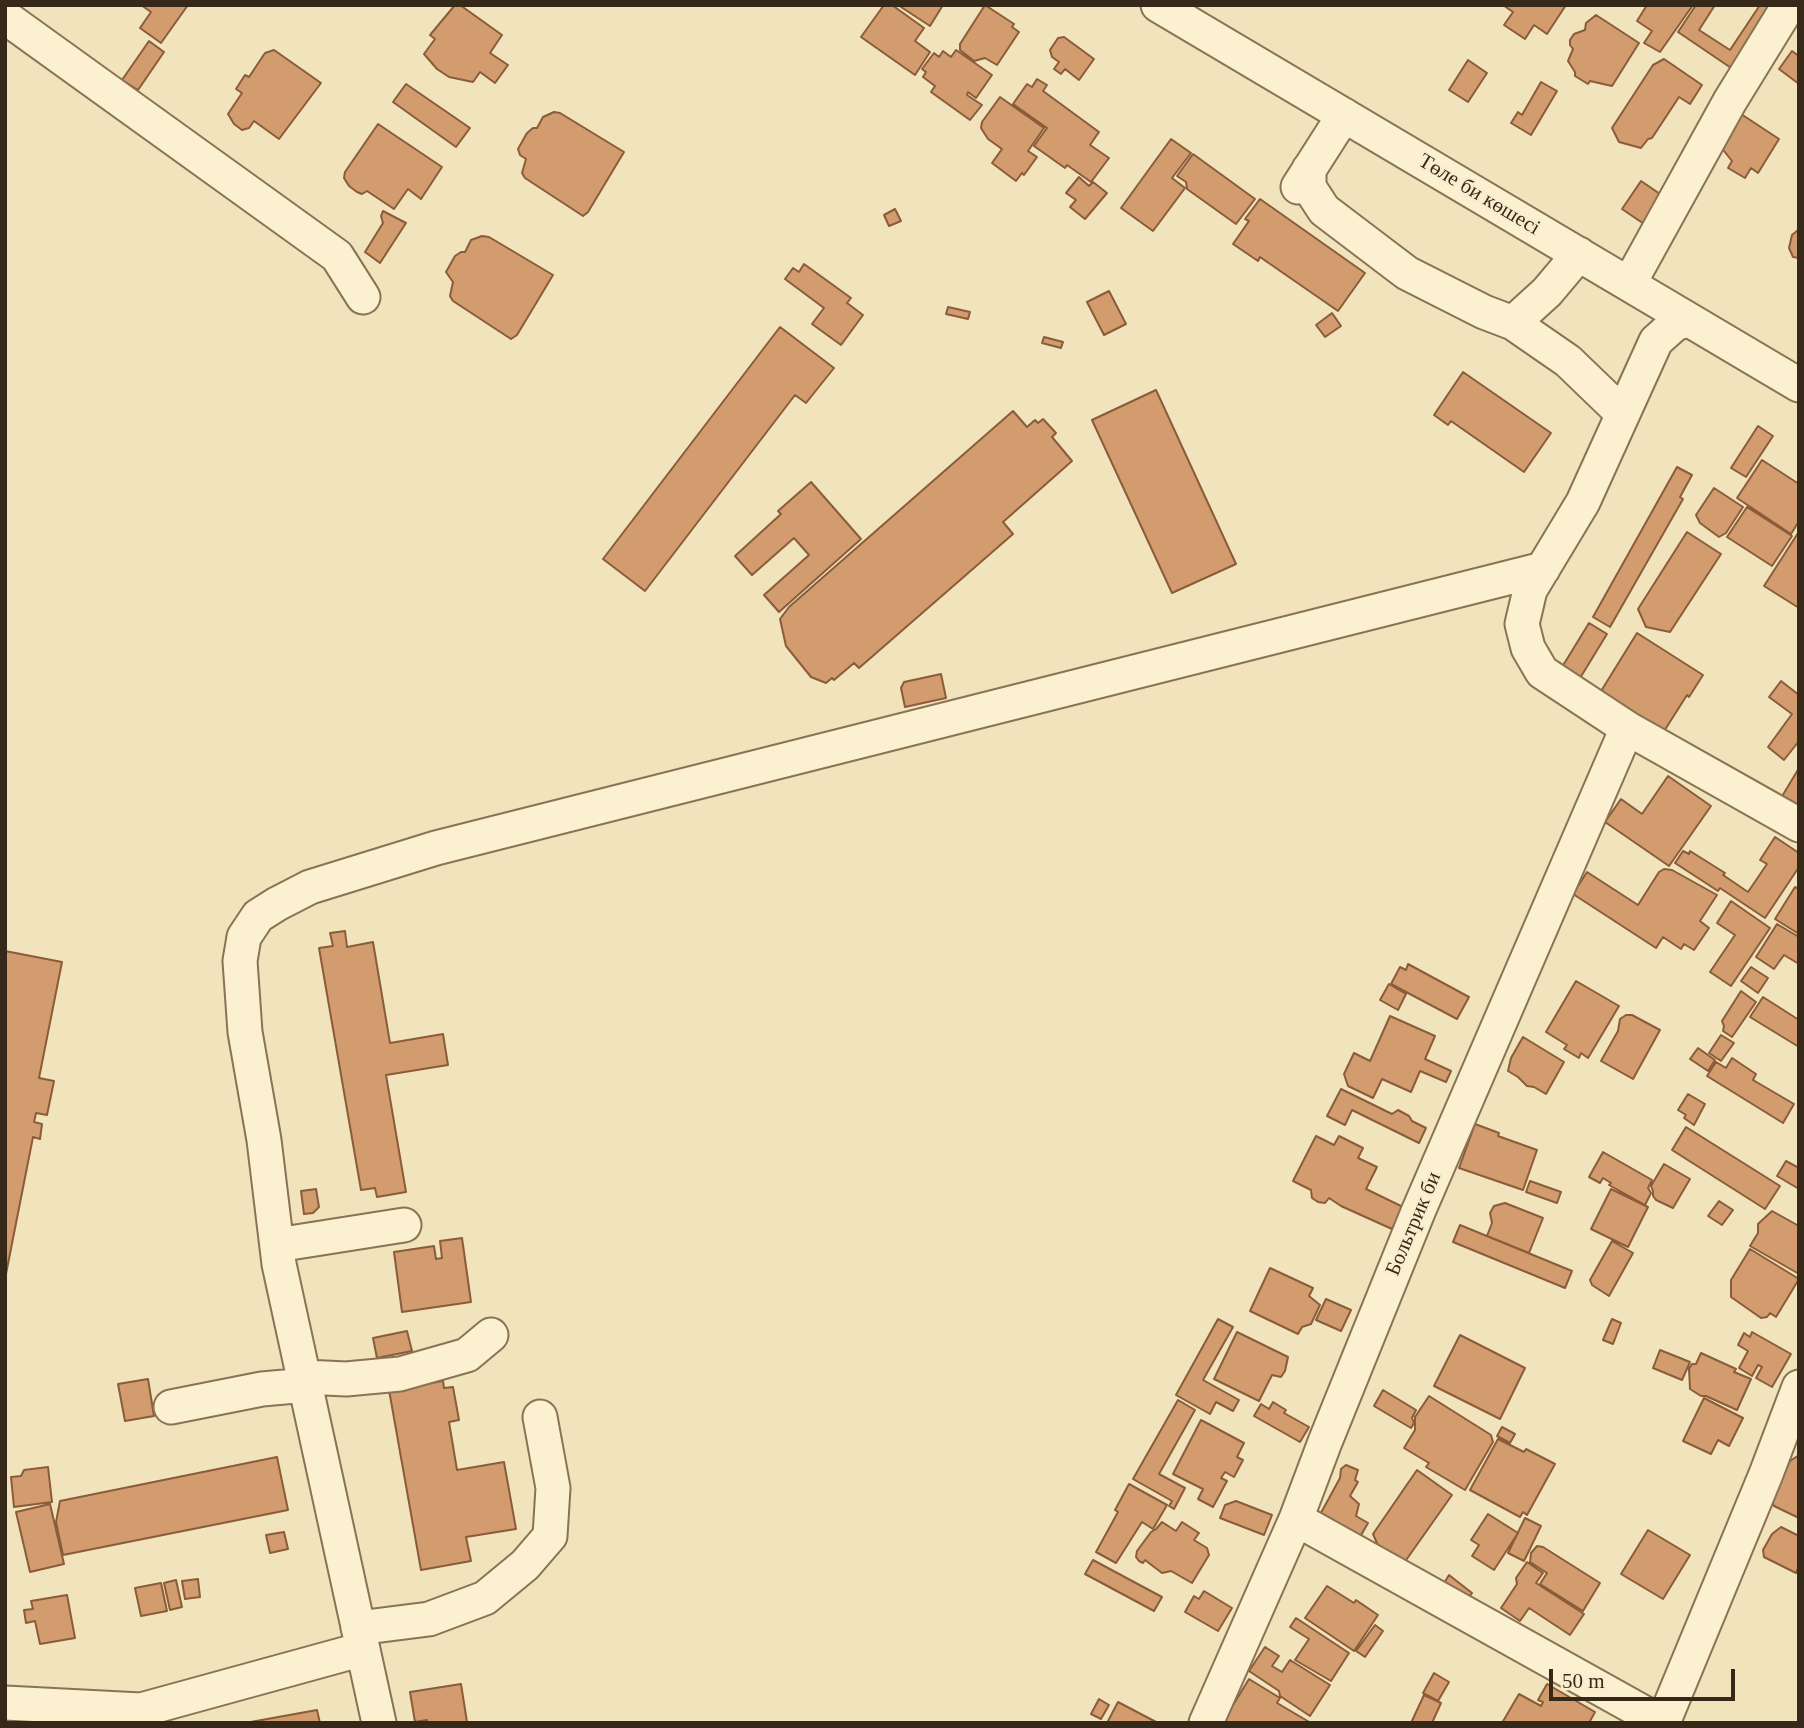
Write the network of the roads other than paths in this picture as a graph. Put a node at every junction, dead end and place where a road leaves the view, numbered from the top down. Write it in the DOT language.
graph roads {
  1 [pos="1158,5"];
  2 [pos="1789,5"];
  3 [pos="5,17"];
  4 [pos="1344,115"];
  5 [pos="1579,254"];
  6 [pos="1629,284"];
  7 [pos="363,297"];
  8 [pos="1688,320"];
  9 [pos="1513,323"];
  10 [pos="1799,385"];
  11 [pos="1623,414"];
  12 [pos="1544,569"];
  13 [pos="1627,728"];
  14 [pos="1799,825"];
  15 [pos="404,1225"];
  16 [pos="277,1245"];
  17 [pos="491,1335"];
  18 [pos="306,1381"];
  19 [pos="1799,1387"];
  20 [pos="171,1407"];
  21 [pos="540,1417"];
  22 [pos="1296,1519"];
  23 [pos="360,1639"];
  24 [pos="5,1703"];
  25 [pos="379,1723"];
  26 [pos="1206,1723"];
  27 [pos="1662,1723"];
  1 -- 4 [label="street, Төле би көшесі"];
  2 -- 6 [label="street"];
  3 -- 7 [label="street"];
  4 -- 5 [label="street, Төле би көшесі"];
  4 -- 9 [label="street"];
  5 -- 6 [label="street, Төле би көшесі"];
  5 -- 9 [label="street"];
  6 -- 8 [label="street, Төле би көшесі"];
  8 -- 10 [label="street, Төле би көшесі"];
  8 -- 11 [label="street"];
  9 -- 11 [label="street"];
  11 -- 12 [label="street"];
  12 -- 13 [label="street"];
  12 -- 16 [label="street"];
  13 -- 14 [label="street"];
  13 -- 22 [label="street, Больтрик би"];
  15 -- 16 [label="street"];
  16 -- 18 [label="street"];
  17 -- 18 [label="street"];
  18 -- 20 [label="street"];
  18 -- 23 [label="street"];
  19 -- 27 [label="street"];
  21 -- 23 [label="street"];
  22 -- 26 [label="street, Больтрик би"];
  22 -- 27 [label="street"];
  23 -- 24 [label="street"];
  23 -- 25 [label="street"];
}
